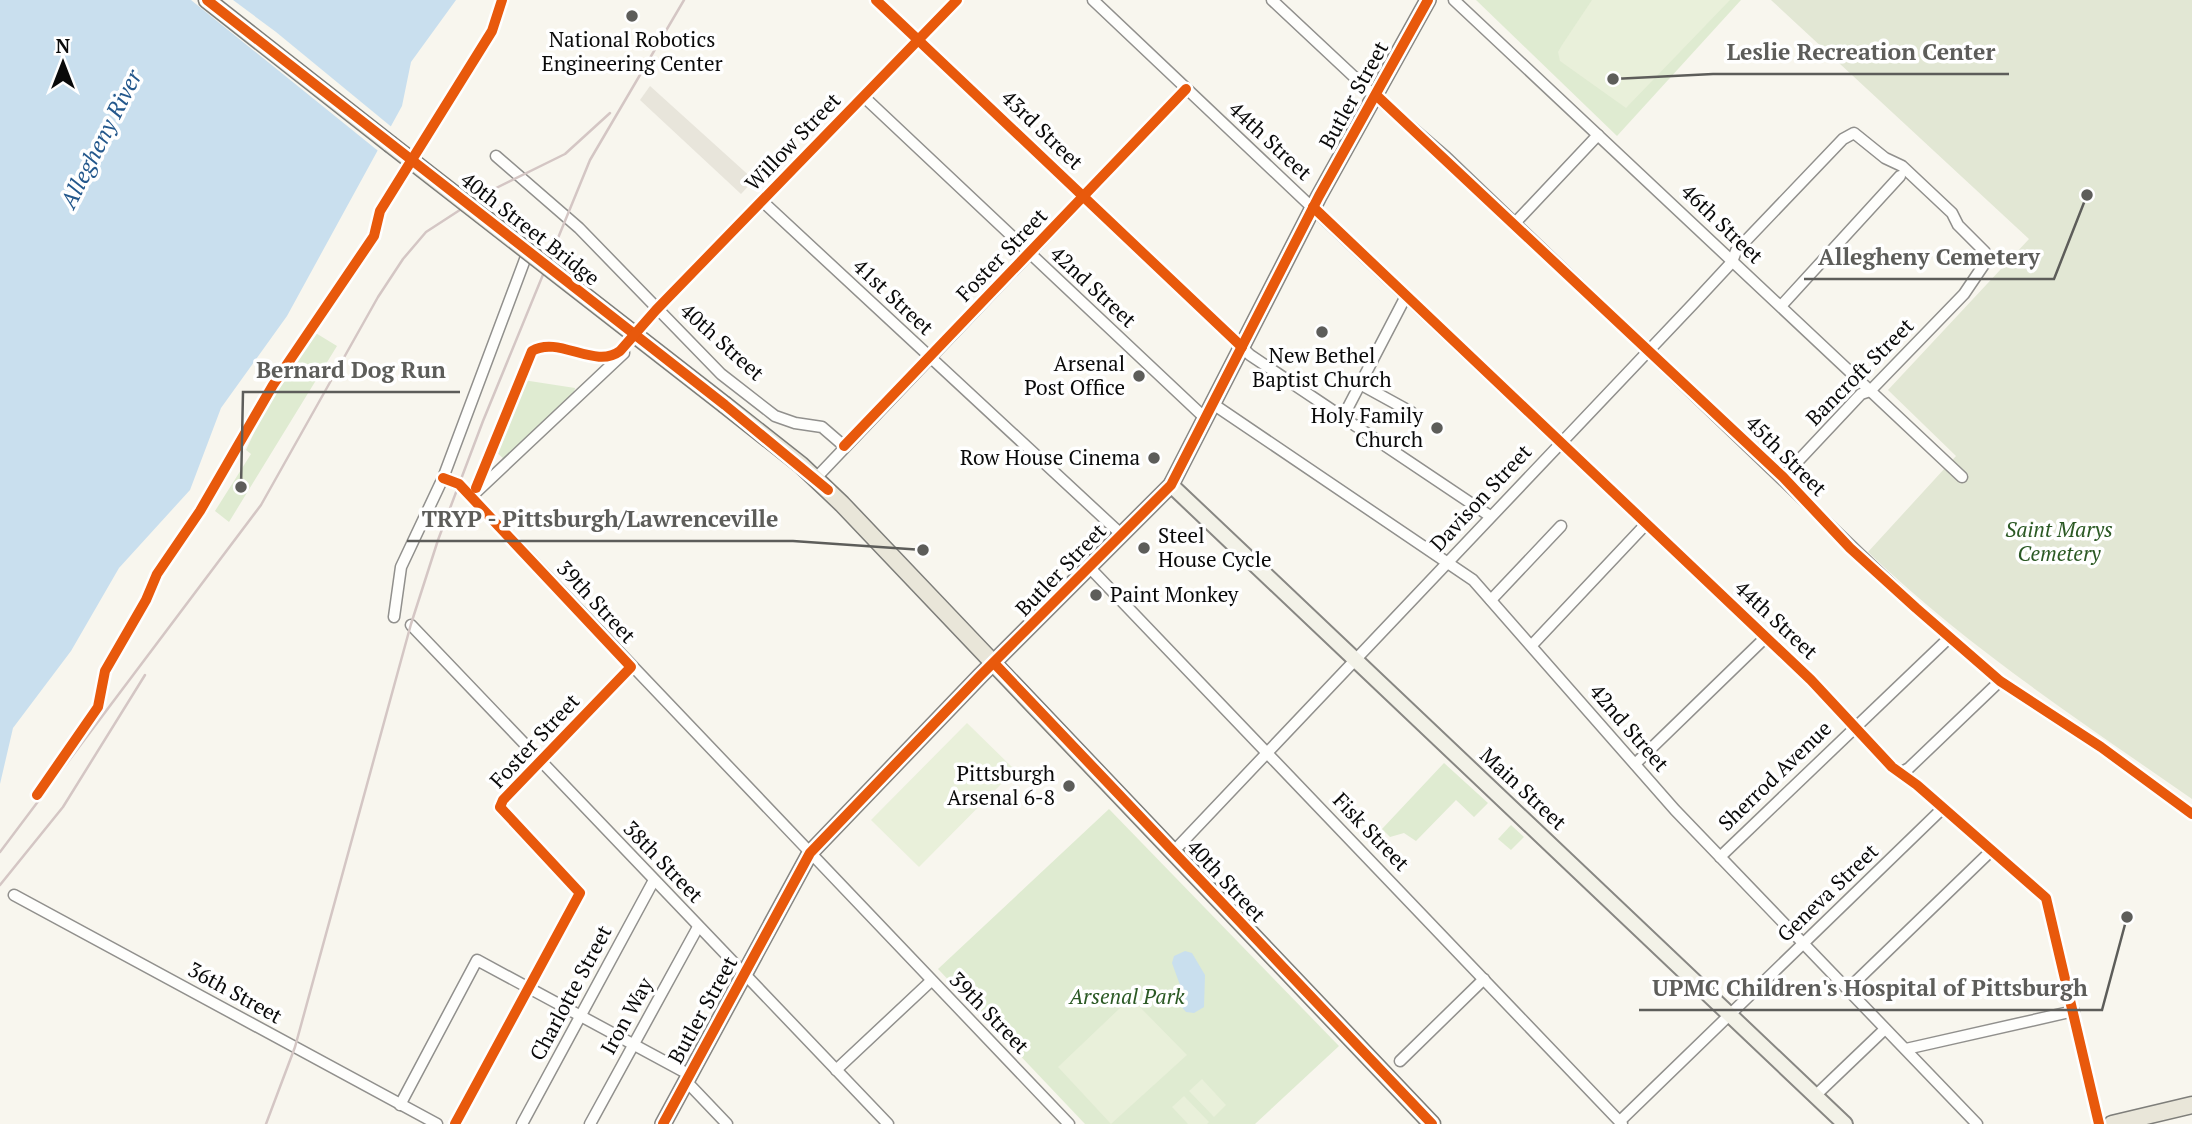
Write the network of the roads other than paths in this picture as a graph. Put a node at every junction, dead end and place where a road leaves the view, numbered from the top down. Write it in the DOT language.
graph roads {
  1 [pos="207,0"];
  2 [pos="876,0"];
  3 [pos="957,0"];
  4 [pos="1093,0"];
  5 [pos="1272,0"];
  6 [pos="1428,0"];
  7 [pos="1454,0"];
  8 [pos="919,40"];
  9 [pos="1186,89"];
  10 [pos="1377,95"];
  11 [pos="863,96"];
  12 [pos="1598,135"];
  13 [pos="1843,139"];
  14 [pos="496,156"];
  15 [pos="1900,176"];
  16 [pos="1084,197"];
  17 [pos="762,201"];
  18 [pos="1313,207"];
  19 [pos="1515,223"];
  20 [pos="533,238"];
  21 [pos="1030,255"];
  22 [pos="1732,262"];
  23 [pos="1406,296"];
  24 [pos="1781,306"];
  25 [pos="656,310"];
  26 [pos="1242,348"];
  27 [pos="1647,349"];
  28 [pos="624,353"];
  29 [pos="931,358"];
  30 [pos="1360,384"];
  31 [pos="1870,391"];
  32 [pos="1213,404"];
  33 [pos="1411,412"];
  34 [pos="1343,416"];
  35 [pos="1205,418"];
  36 [pos="1560,442"];
  37 [pos="844,446"];
  38 [pos="1783,477"];
  39 [pos="1962,477"];
  40 [pos="443,478"];
  41 [pos="822,484"];
  42 [pos="1171,485"];
  43 [pos="471,497"];
  44 [pos="1490,516"];
  45 [pos="1646,524"];
  46 [pos="1561,526"];
  47 [pos="1122,535"];
  48 [pos="1447,562"];
  49 [pos="1090,568"];
  50 [pos="1491,600"];
  51 [pos="394,617"];
  52 [pos="411,625"];
  53 [pos="1766,638"];
  54 [pos="1950,638"];
  55 [pos="1532,645"];
  56 [pos="1356,659"];
  57 [pos="994,663"];
  58 [pos="631,667"];
  59 [pos="2000,681"];
  60 [pos="1855,726"];
  61 [pos="1267,752"];
  62 [pos="541,761"];
  63 [pos="1635,764"];
  64 [pos="1900,773"];
  65 [pos="1942,809"];
  66 [pos="2192,814"];
  67 [pos="532,842"];
  68 [pos="1991,851"];
  69 [pos="1173,852"];
  70 [pos="810,853"];
  71 [pos="1720,857"];
  72 [pos="654,880"];
  73 [pos="15,895"];
  74 [pos="698,927"];
  75 [pos="1804,943"];
  76 [pos="744,974"];
  77 [pos="1484,979"];
  78 [pos="931,981"];
  79 [pos="1848,989"];
  80 [pos="2074,1010"];
  81 [pos="1730,1014"];
  82 [pos="580,1016"];
  83 [pos="1885,1029"];
  84 [pos="633,1044"];
  85 [pos="1906,1049"];
  86 [pos="1400,1062"];
  87 [pos="836,1070"];
  88 [pos="688,1078"];
  89 [pos="1816,1095"];
  90 [pos="400,1105"];
  91 [pos="2192,1105"];
  92 [pos="1621,1123"];
  93 [pos="437,1124"];
  94 [pos="522,1124"];
  95 [pos="590,1124"];
  96 [pos="663,1124"];
  97 [pos="727,1124"];
  98 [pos="888,1124"];
  99 [pos="1069,1124"];
  100 [pos="1432,1124"];
  101 [pos="1845,1124"];
  102 [pos="1977,1124"];
  103 [pos="2099,1124"];
  104 [pos="2112,1124"];
  1 -- 41 [label="main road, 40th Street Bridge, bridge"];
  2 -- 8 [label="street, 43rd Street"];
  3 -- 8 [label="street, Willow Street"];
  4 -- 9 [label="street, 44th Street"];
  5 -- 10 [label="street, 45th Street"];
  6 -- 10 [label="main road, Butler Street"];
  7 -- 12 [label="street, 46th Street"];
  8 -- 11 [label="street, Willow Street"];
  8 -- 16 [label="street, 43rd Street"];
  9 -- 16 [label="street, Foster Street"];
  9 -- 18 [label="street, 44th Street"];
  10 -- 18 [label="main road, Butler Street"];
  10 -- 19 [label="street, 45th Street"];
  11 -- 17 [label="street, Willow Street"];
  11 -- 21 [label="street, 42nd Street"];
  12 -- 19 [label="street"];
  12 -- 22 [label="street, 46th Street"];
  13 -- 22 [label="street, Davison Street"];
  13 -- 31 [label="street, Bancroft Street"];
  14 -- 25 [label="street, 40th Street"];
  15 -- 24 [label="street"];
  16 -- 21 [label="street, Foster Street"];
  16 -- 26 [label="street, 43rd Street"];
  17 -- 25 [label="street, Willow Street"];
  17 -- 29 [label="street, 41st Street"];
  18 -- 23 [label="street, 44th Street"];
  18 -- 26 [label="main road, Butler Street"];
  19 -- 27 [label="street, 45th Street"];
  20 -- 40 [label="street"];
  21 -- 29 [label="street, Foster Street"];
  21 -- 35 [label="street, 42nd Street"];
  22 -- 24 [label="street, 46th Street"];
  22 -- 27 [label="street, Davison Street"];
  23 -- 30 [label="street"];
  23 -- 36 [label="street, 44th Street"];
  24 -- 31 [label="street, 46th Street"];
  25 -- 37 [label="street, 40th Street"];
  26 -- 32 [label="main road, Butler Street"];
  26 -- 34 [label="street, 43rd Street"];
  27 -- 36 [label="street, Davison Street"];
  27 -- 38 [label="street, 45th Street"];
  28 -- 43 [label="street"];
  29 -- 37 [label="street, Foster Street"];
  29 -- 47 [label="street, 41st Street"];
  30 -- 33 [label="street"];
  30 -- 34 [label="street"];
  31 -- 38 [label="street, Bancroft Street"];
  31 -- 39 [label="street, 46th Street"];
  32 -- 35 [label="main road, Butler Street"];
  32 -- 48 [label="street, 42nd Street"];
  34 -- 44 [label="street, 43rd Street"];
  35 -- 42 [label="main road, Butler Street"];
  36 -- 44 [label="street, Davison Street"];
  36 -- 45 [label="street, 44th Street"];
  37 -- 41 [label="street, Foster Street"];
  38 -- 54 [label="street, 45th Street"];
  40 -- 43 [label="street, 39th Street"];
  40 -- 51 [label="street"];
  41 -- 57 [label="main road, 40th Street"];
  42 -- 47 [label="main road, Butler Street"];
  42 -- 56 [label="main road, Main Street"];
  43 -- 58 [label="street, 39th Street"];
  44 -- 48 [label="street, Davison Street"];
  45 -- 53 [label="street, 44th Street"];
  45 -- 55 [label="street"];
  46 -- 50 [label="street"];
  47 -- 49 [label="main road, Butler Street"];
  48 -- 50 [label="street, 42nd Street"];
  48 -- 56 [label="street, Davison Street"];
  49 -- 57 [label="main road, Butler Street"];
  49 -- 61 [label="street, Fisk Street"];
  50 -- 55 [label="street, 42nd Street"];
  52 -- 62 [label="street, 38th Street"];
  53 -- 60 [label="street, 44th Street"];
  53 -- 63 [label="street"];
  54 -- 59 [label="street, 45th Street"];
  54 -- 60 [label="street, Sherrod Avenue"];
  55 -- 63 [label="street, 42nd Street"];
  56 -- 61 [label="street, Davison Street"];
  56 -- 81 [label="main road, Main Street"];
  57 -- 69 [label="main road, 40th Street"];
  57 -- 70 [label="main road, Butler Street"];
  58 -- 62 [label="street, Foster Street"];
  58 -- 70 [label="street, 39th Street"];
  59 -- 64 [label="street"];
  59 -- 66 [label="street, 45th Street"];
  60 -- 64 [label="street, 44th Street"];
  60 -- 71 [label="street, Sherrod Avenue"];
  61 -- 69 [label="street, Davison Street"];
  61 -- 77 [label="street, Fisk Street"];
  62 -- 67 [label="street, Foster Street"];
  62 -- 72 [label="street, 38th Street"];
  63 -- 71 [label="street, 42nd Street"];
  64 -- 65 [label="street, 44th Street"];
  65 -- 68 [label="street, 44th Street"];
  65 -- 75 [label="street, Geneva Street"];
  68 -- 79 [label="street"];
  68 -- 80 [label="street, 44th Street"];
  69 -- 100 [label="main road, 40th Street"];
  70 -- 76 [label="main road, Butler Street"];
  70 -- 78 [label="street, 39th Street"];
  71 -- 75 [label="street, 42nd Street"];
  72 -- 74 [label="street, 38th Street"];
  72 -- 82 [label="street, Charlotte Street"];
  73 -- 90 [label="street, 36th Street"];
  74 -- 76 [label="street, 38th Street"];
  74 -- 84 [label="street, Iron Way"];
  75 -- 79 [label="street, 42nd Street"];
  75 -- 81 [label="street, Geneva Street"];
  76 -- 87 [label="street, 38th Street"];
  76 -- 88 [label="main road, Butler Street"];
  77 -- 86 [label="street"];
  77 -- 92 [label="street, Fisk Street"];
  78 -- 87 [label="street"];
  78 -- 99 [label="street, 39th Street"];
  79 -- 83 [label="street, 42nd Street"];
  80 -- 85 [label="street"];
  80 -- 103 [label="street, 44th Street"];
  81 -- 89 [label="main road, Main Street"];
  81 -- 92 [label="street, Geneva Street"];
  82 -- 84 [label="street"];
  82 -- 90 [label="street"];
  82 -- 94 [label="street, Charlotte Street"];
  83 -- 85 [label="street, 42nd Street"];
  83 -- 89 [label="street"];
  84 -- 88 [label="street"];
  84 -- 95 [label="street, Iron Way"];
  85 -- 102 [label="street, 42nd Street"];
  87 -- 98 [label="street, 38th Street"];
  88 -- 96 [label="main road, Butler Street"];
  88 -- 97 [label="street"];
  89 -- 101 [label="main road, Main Street"];
  90 -- 93 [label="street, 36th Street"];
  91 -- 104 [label="main road"];
}
